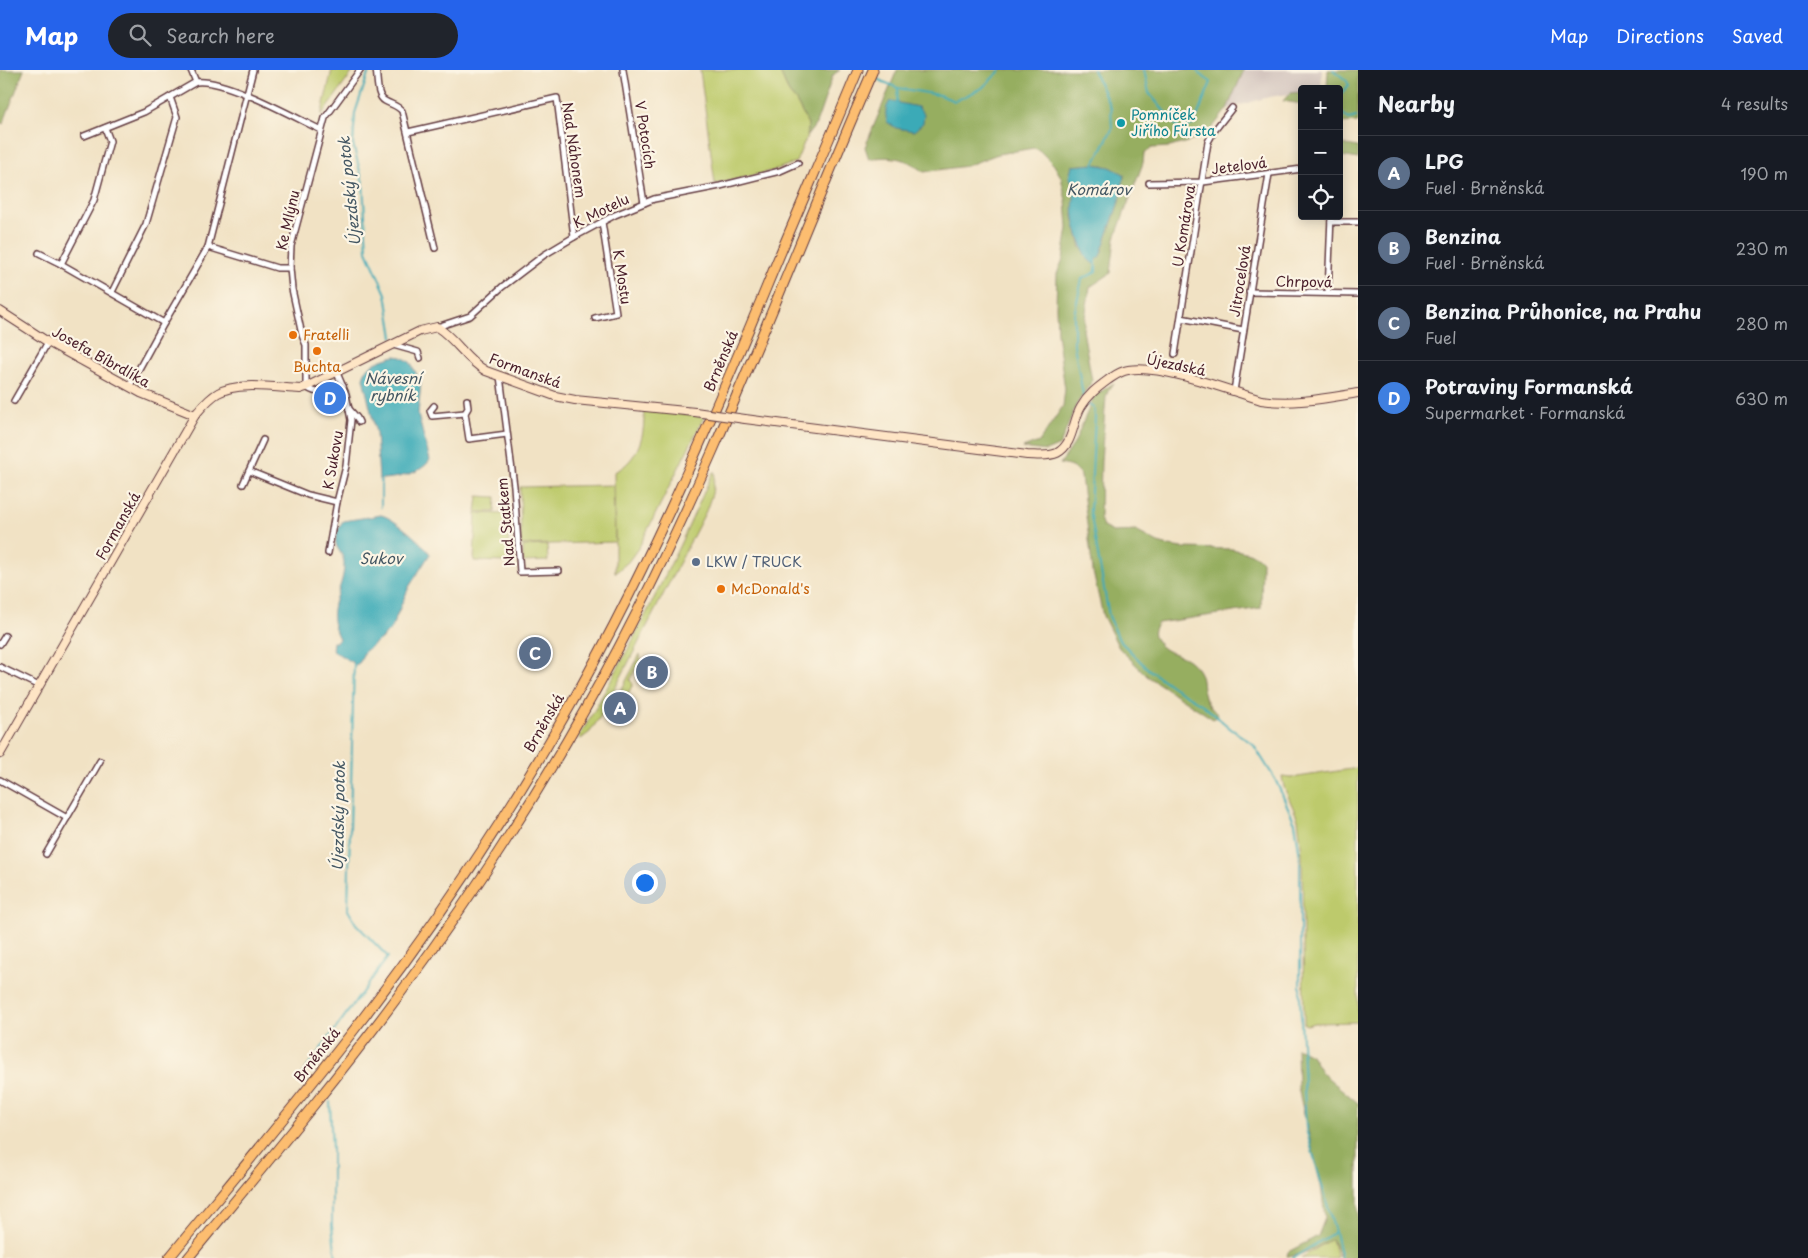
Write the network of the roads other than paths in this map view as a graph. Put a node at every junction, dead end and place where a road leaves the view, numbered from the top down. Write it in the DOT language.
graph roads {
  1 [pos="191,70"];
  2 [pos="253,70"];
  3 [pos="360,70"];
  4 [pos="376,70"];
  5 [pos="623,70"];
  6 [pos="858,70"];
  7 [pos="873,70"];
  8 [pos="196,82"];
  9 [pos="247,95"];
  10 [pos="170,97"];
  11 [pos="1232,108"];
  12 [pos="105,128"];
  13 [pos="321,130"];
  14 [pos="408,132"];
  15 [pos="84,136"];
  16 [pos="798,163"];
  17 [pos="1298,170"];
  18 [pos="1269,174"];
  19 [pos="1203,182"];
  20 [pos="1150,183"];
  21 [pos="644,203"];
  22 [pos="1331,220"];
  23 [pos="1340,220"];
  24 [pos="602,222"];
  25 [pos="1358,222"];
  26 [pos="574,237"];
  27 [pos="208,247"];
  28 [pos="435,248"];
  29 [pos="39,253"];
  30 [pos="61,264"];
  31 [pos="290,268"];
  32 [pos="112,292"];
  33 [pos="1249,292"];
  34 [pos="1328,293"];
  35 [pos="1358,294"];
  36 [pos="0,311"];
  37 [pos="595,318"];
  38 [pos="1181,318"];
  39 [pos="164,323"];
  40 [pos="437,328"];
  41 [pos="1243,330"];
  42 [pos="48,342"];
  43 [pos="393,345"];
  44 [pos="1175,354"];
  45 [pos="420,358"];
  46 [pos="337,373"];
  47 [pos="500,376"];
  48 [pos="343,386"];
  49 [pos="130,387"];
  50 [pos="306,387"];
  51 [pos="1234,391"];
  52 [pos="1358,392"];
  53 [pos="467,400"];
  54 [pos="14,401"];
  55 [pos="434,406"];
  56 [pos="349,409"];
  57 [pos="465,414"];
  58 [pos="195,415"];
  59 [pos="764,421"];
  60 [pos="358,422"];
  61 [pos="507,434"];
  62 [pos="262,440"];
  63 [pos="249,471"];
  64 [pos="243,484"];
  65 [pos="337,502"];
  66 [pos="328,553"];
  67 [pos="559,571"];
  68 [pos="5,636"];
  69 [pos="0,644"];
  70 [pos="0,667"];
  71 [pos="39,686"];
  72 [pos="0,754"];
  73 [pos="100,761"];
  74 [pos="0,780"];
  75 [pos="67,818"];
  76 [pos="46,854"];
  77 [pos="169,1258"];
  78 [pos="188,1258"];
  1 -- 8 [label="street"];
  2 -- 9 [label="street"];
  3 -- 13 [label="street, Ke Mlýnu"];
  4 -- 14 [label="street"];
  5 -- 21 [label="street, V Potocích"];
  6 -- 77 [label="highway, Brněnská"];
  7 -- 78 [label="highway, Brněnská"];
  8 -- 9 [label="street"];
  8 -- 10 [label="street"];
  9 -- 13 [label="street"];
  9 -- 27 [label="street"];
  10 -- 12 [label="street"];
  10 -- 32 [label="street"];
  11 -- 19 [label="street, U Komárova"];
  12 -- 15 [label="street"];
  12 -- 30 [label="street"];
  13 -- 31 [label="street, Ke Mlýnu"];
  14 -- 26 [label="street, Nad Náhonem"];
  14 -- 28 [label="street"];
  16 -- 21 [label="street, K Motelu"];
  17 -- 18 [label="street, Jetelová"];
  18 -- 19 [label="street, Jetelová"];
  18 -- 33 [label="street, Jitrocelová"];
  19 -- 20 [label="street, Jetelová"];
  19 -- 38 [label="street, U Komárova"];
  21 -- 24 [label="street, K Motelu"];
  22 -- 34 [label="street"];
  23 -- 25 [label="street"];
  24 -- 26 [label="street, K Motelu"];
  24 -- 37 [label="street, K Mostu"];
  26 -- 40 [label="street, K Motelu"];
  27 -- 31 [label="street"];
  27 -- 39 [label="street"];
  29 -- 30 [label="street"];
  30 -- 32 [label="street"];
  31 -- 50 [label="street, Ke Mlýnu"];
  32 -- 39 [label="street"];
  33 -- 34 [label="street, Chrpová"];
  33 -- 41 [label="street, Jitrocelová"];
  34 -- 35 [label="street, Chrpová"];
  36 -- 42 [label="street, Josefa Bíbrdlíka"];
  38 -- 41 [label="street"];
  38 -- 44 [label="street, U Komárova"];
  39 -- 49 [label="street"];
  40 -- 43 [label="street, Formanská"];
  40 -- 47 [label="street, Formanská"];
  41 -- 51 [label="street, Jitrocelová"];
  42 -- 49 [label="street, Josefa Bíbrdlíka"];
  42 -- 54 [label="street"];
  43 -- 45 [label="street"];
  43 -- 46 [label="street, Formanská"];
  46 -- 48 [label="street, K Sukovu"];
  46 -- 50 [label="street, Formanská"];
  47 -- 59 [label="street, Formanská, bridge"];
  47 -- 61 [label="street, Nad Statkem"];
  48 -- 50 [label="street, Formanská"];
  48 -- 56 [label="street, K Sukovu"];
  49 -- 58 [label="street, Josefa Bíbrdlíka"];
  50 -- 58 [label="street, Formanská"];
  51 -- 52 [label="street, Újezdská"];
  51 -- 59 [label="street, Újezdská"];
  53 -- 57 [label="street"];
  55 -- 57 [label="street"];
  56 -- 60 [label="street"];
  56 -- 65 [label="street, K Sukovu"];
  57 -- 61 [label="street"];
  58 -- 71 [label="street, Formanská"];
  61 -- 67 [label="street, Nad Statkem"];
  62 -- 63 [label="street"];
  63 -- 64 [label="street"];
  63 -- 65 [label="street"];
  65 -- 66 [label="street, K Sukovu"];
  68 -- 69 [label="street"];
  70 -- 71 [label="street"];
  71 -- 72 [label="street, Formanská"];
  73 -- 75 [label="street"];
  74 -- 75 [label="street"];
  75 -- 76 [label="street"];
}
